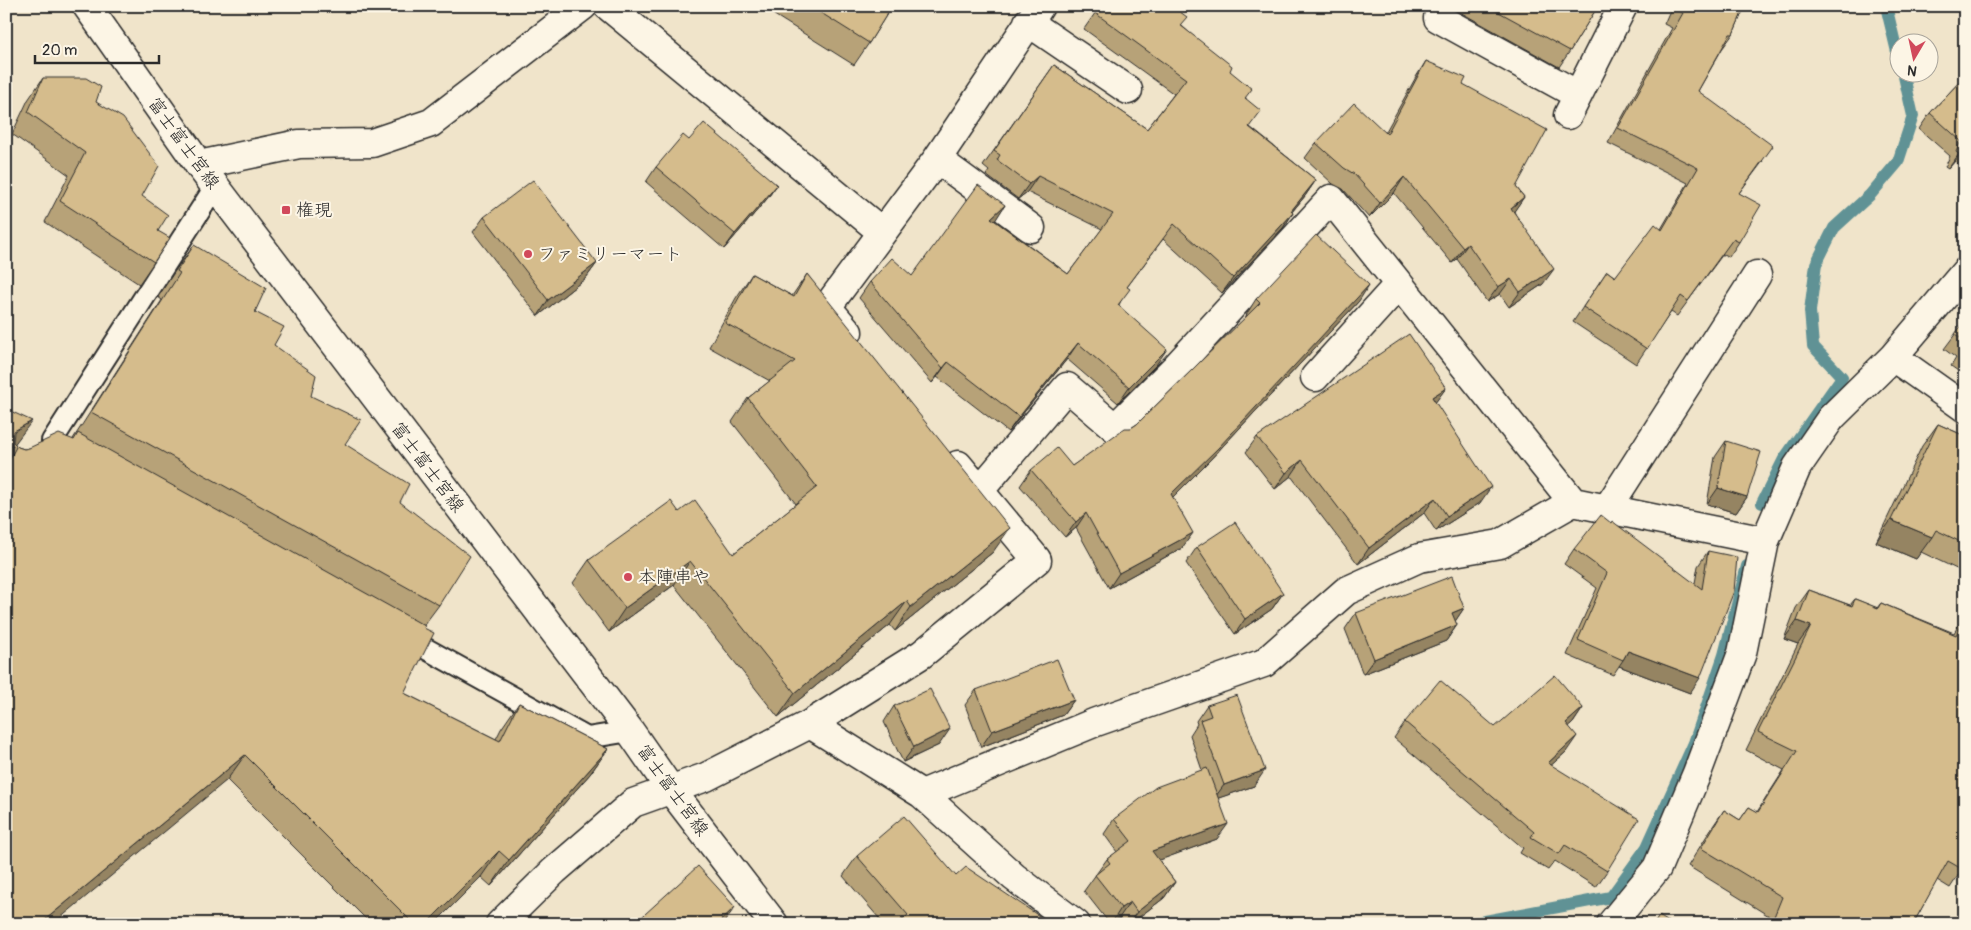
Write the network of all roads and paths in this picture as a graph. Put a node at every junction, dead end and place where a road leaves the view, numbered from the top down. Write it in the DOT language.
graph roads {
  1 [pos="87,6"];
  2 [pos="583,6"];
  3 [pos="608,6"];
  4 [pos="1623,6"];
  5 [pos="1034,14"];
  6 [pos="1438,18"];
  7 [pos="1128,90"];
  8 [pos="937,159"];
  9 [pos="199,165"];
  10 [pos="215,187"];
  11 [pos="1032,228"];
  12 [pos="882,232"];
  13 [pos="1965,272"];
  14 [pos="1757,276"];
  15 [pos="1399,284"];
  16 [pos="865,352"];
  17 [pos="1893,357"];
  18 [pos="1315,377"];
  19 [pos="1965,408"];
  20 [pos="942,444"];
  21 [pos="52,447"];
  22 [pos="980,490"];
  23 [pos="1573,502"];
  24 [pos="1607,509"];
  25 [pos="1765,541"];
  26 [pos="388,628"];
  27 [pos="810,724"];
  28 [pos="630,731"];
  29 [pos="671,790"];
  30 [pos="922,794"];
  31 [pos="500,924"];
  32 [pos="774,924"];
  33 [pos="1076,924"];
  34 [pos="1611,924"];
  1 -- 9 [label="street, 富士富士宮線"];
  2 -- 9 [label="street"];
  3 -- 12 [label="street"];
  4 -- 6 [label="street"];
  5 -- 7 [label="street"];
  5 -- 8 [label="street"];
  8 -- 11 [label="street"];
  8 -- 12 [label="street"];
  9 -- 10 [label="street, 富士富士宮線"];
  10 -- 21 [label="lane"];
  10 -- 28 [label="street, 富士富士宮線"];
  12 -- 16 [label="street"];
  13 -- 17 [label="street"];
  14 -- 24 [label="street"];
  15 -- 18 [label="street"];
  15 -- 22 [label="street"];
  15 -- 23 [label="street"];
  17 -- 19 [label="street"];
  17 -- 25 [label="street"];
  20 -- 22 [label="street"];
  22 -- 27 [label="street"];
  23 -- 24 [label="street"];
  23 -- 30 [label="street"];
  24 -- 25 [label="street"];
  25 -- 34 [label="street"];
  26 -- 28 [label="lane"];
  27 -- 29 [label="street"];
  27 -- 30 [label="street"];
  28 -- 29 [label="street, 富士富士宮線"];
  29 -- 31 [label="street"];
  29 -- 32 [label="street, 富士富士宮線"];
  30 -- 33 [label="street"];
}
